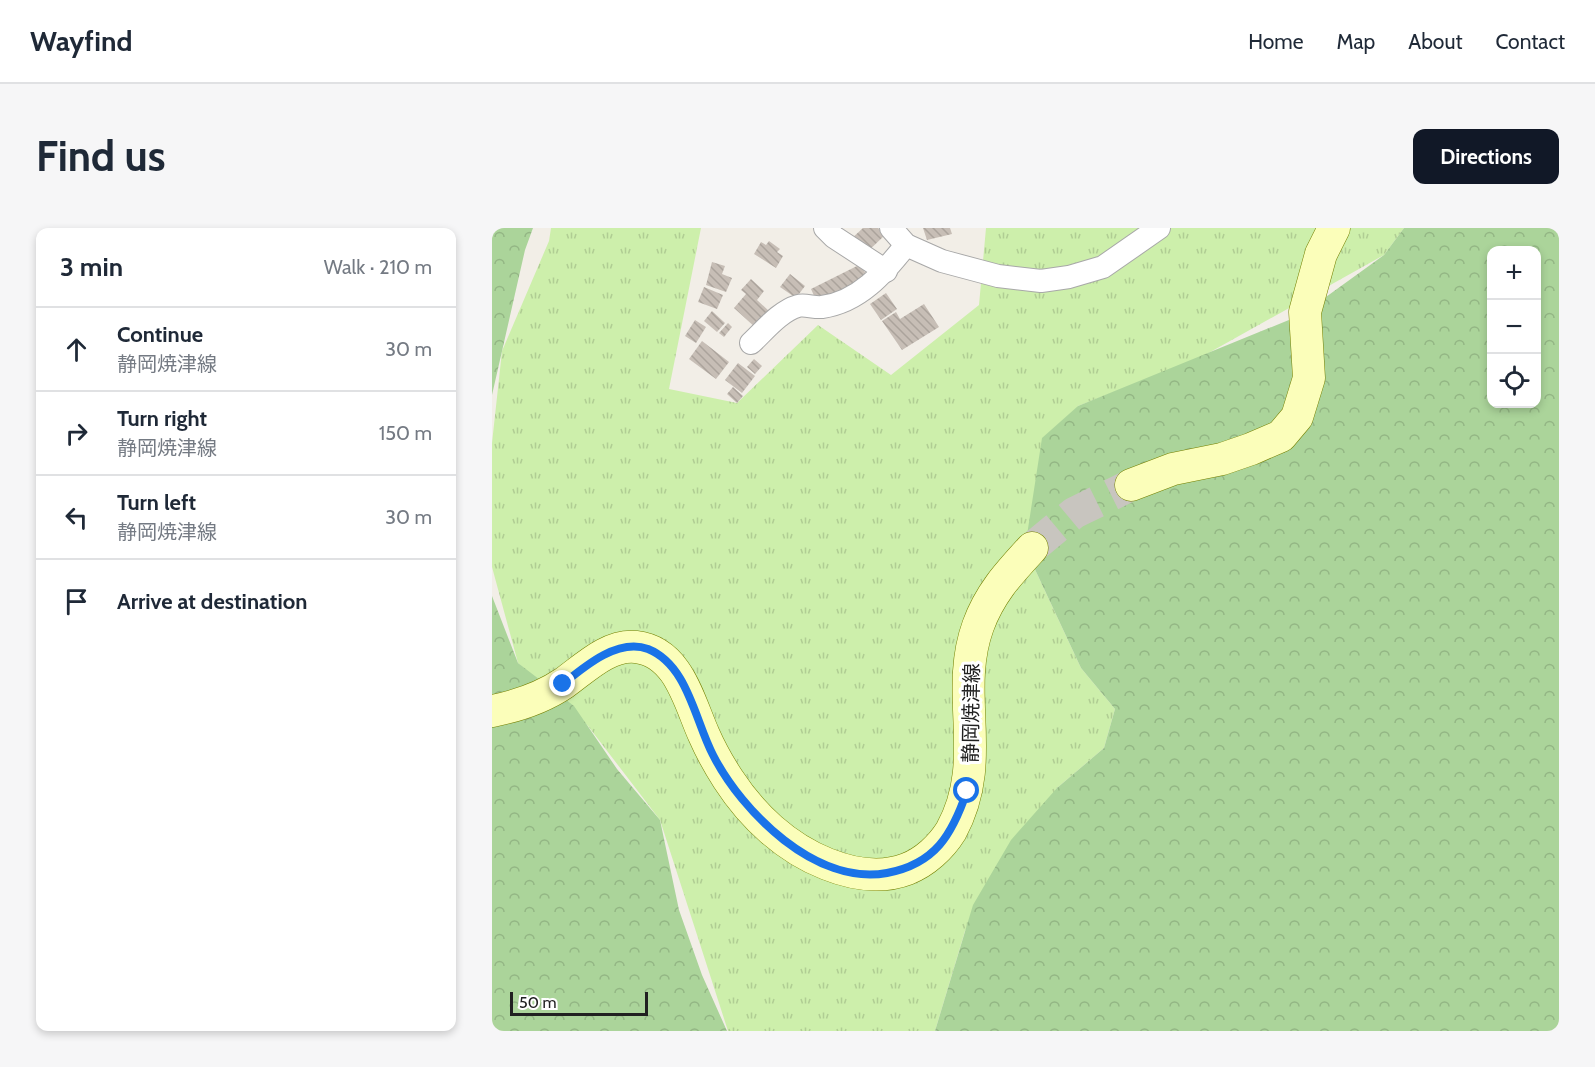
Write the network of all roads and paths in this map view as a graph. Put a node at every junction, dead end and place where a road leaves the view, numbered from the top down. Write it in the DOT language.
graph roads {
  1 [pos="825,228"];
  2 [pos="891,228"];
  3 [pos="1159,228"];
  4 [pos="1334,228"];
  5 [pos="906,245"];
  6 [pos="886,271"];
  7 [pos="750,343"];
  8 [pos="1131,484"];
  9 [pos="1032,548"];
  10 [pos="492,711"];
  1 -- 6 [label="street"];
  2 -- 5 [label="street"];
  3 -- 5 [label="street"];
  4 -- 8 [label="main road"];
  5 -- 6 [label="street"];
  6 -- 7 [label="street"];
  9 -- 10 [label="main road, 静岡焼津線"];
}
